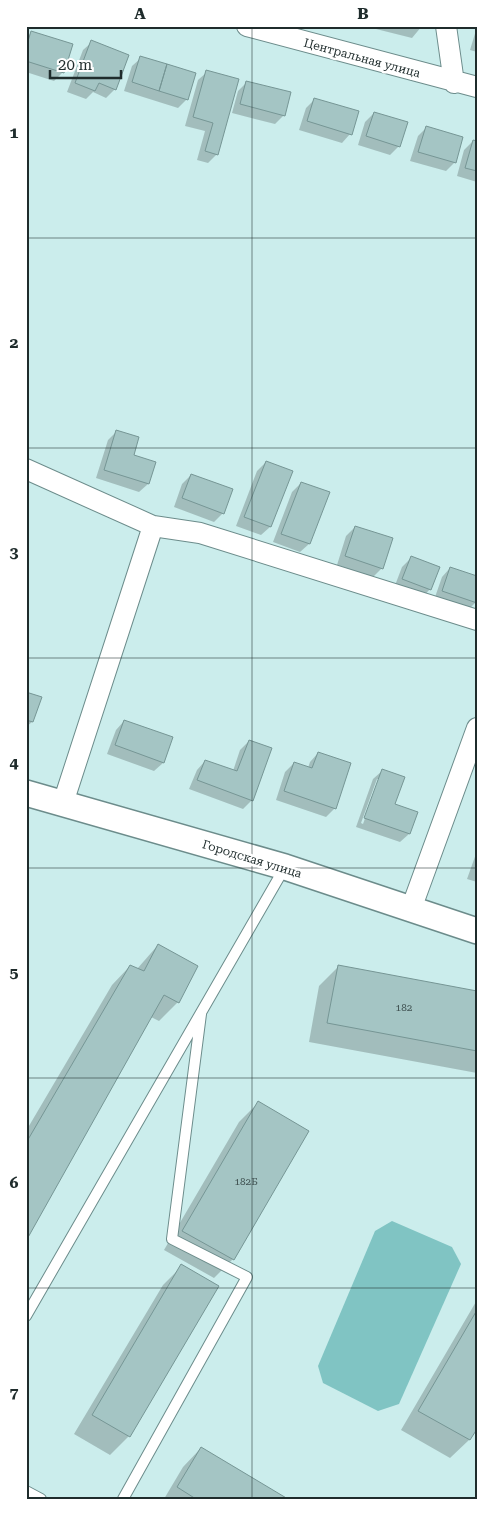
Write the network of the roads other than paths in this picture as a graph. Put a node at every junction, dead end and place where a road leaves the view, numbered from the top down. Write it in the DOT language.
graph roads {
  1 [pos="247,26"];
  2 [pos="446,26"];
  3 [pos="454,83"];
  4 [pos="477,87"];
  5 [pos="26,469"];
  6 [pos="153,526"];
  7 [pos="477,620"];
  8 [pos="477,728"];
  9 [pos="26,793"];
  10 [pos="63,803"];
  11 [pos="285,867"];
  12 [pos="411,910"];
  13 [pos="477,931"];
  14 [pos="201,1014"];
  15 [pos="26,1316"];
  16 [pos="26,1491"];
  17 [pos="41,1499"];
  18 [pos="124,1499"];
  1 -- 3 [label="street, Центральная улица"];
  2 -- 3 [label="street"];
  3 -- 4 [label="street, Центральная улица"];
  5 -- 6 [label="street"];
  6 -- 7 [label="street"];
  6 -- 10 [label="street"];
  8 -- 12 [label="street"];
  9 -- 10 [label="street, Городская улица"];
  10 -- 11 [label="street, Городская улица"];
  11 -- 12 [label="street, Городская улица"];
  11 -- 14 [label="lane"];
  12 -- 13 [label="street, Городская улица"];
  14 -- 15 [label="lane"];
  14 -- 18 [label="lane"];
  16 -- 17 [label="lane"];
}
